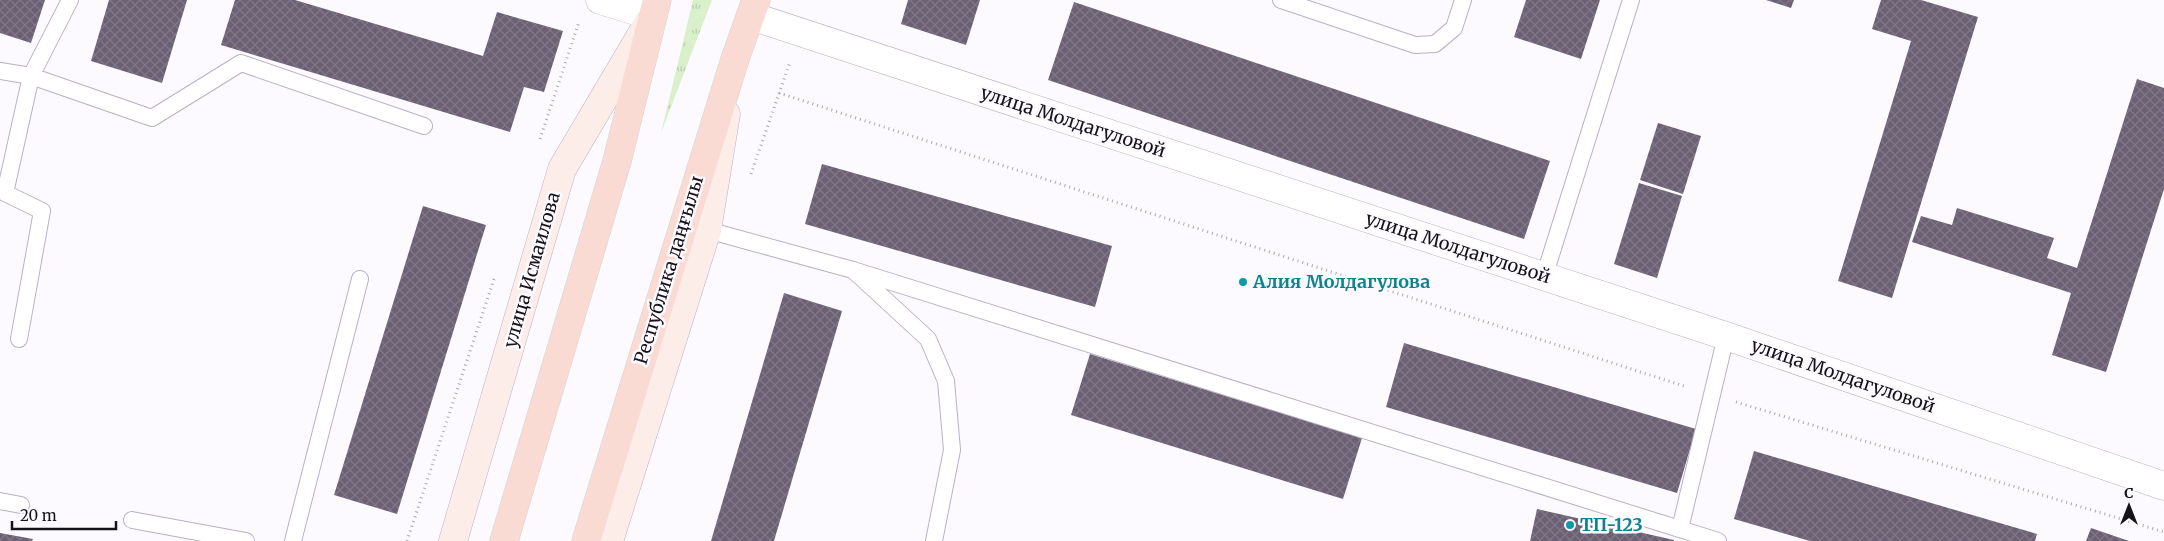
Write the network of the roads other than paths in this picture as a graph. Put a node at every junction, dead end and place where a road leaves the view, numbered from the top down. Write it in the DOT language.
graph roads {
  1 [pos="70,0"];
  2 [pos="600,0"];
  3 [pos="1281,0"];
  4 [pos="1463,0"];
  5 [pos="1631,0"];
  6 [pos="654,8"];
  7 [pos="753,8"];
  8 [pos="735,59"];
  9 [pos="0,71"];
  10 [pos="31,76"];
  11 [pos="424,126"];
  12 [pos="707,230"];
  13 [pos="853,270"];
  14 [pos="1544,277"];
  15 [pos="360,279"];
  16 [pos="1726,336"];
  17 [pos="19,339"];
  18 [pos="2164,486"];
  19 [pos="0,501"];
  20 [pos="21,505"];
  21 [pos="132,520"];
  22 [pos="1680,529"];
  23 [pos="246,541"];
  24 [pos="293,541"];
  25 [pos="452,541"];
  26 [pos="504,541"];
  27 [pos="586,541"];
  28 [pos="609,541"];
  29 [pos="934,541"];
  30 [pos="1718,541"];
  1 -- 10 [label="lane"];
  2 -- 6 [label="street"];
  3 -- 4 [label="lane"];
  5 -- 14 [label="lane"];
  6 -- 25 [label="main road, улица Исмаилова"];
  6 -- 26 [label="main road"];
  7 -- 8 [label="main road, Республика даңғылы"];
  7 -- 14 [label="street, улица Молдагуловой"];
  8 -- 12 [label="main road"];
  8 -- 27 [label="main road, Республика даңғылы"];
  9 -- 10 [label="lane"];
  10 -- 11 [label="lane"];
  10 -- 17 [label="lane"];
  12 -- 13 [label="lane"];
  12 -- 28 [label="main road"];
  13 -- 22 [label="lane"];
  13 -- 29 [label="lane"];
  14 -- 16 [label="street, улица Молдагуловой"];
  15 -- 24 [label="lane"];
  16 -- 18 [label="street, улица Молдагуловой"];
  16 -- 22 [label="lane"];
  19 -- 20 [label="lane"];
  21 -- 23 [label="lane"];
  22 -- 30 [label="lane"];
}
